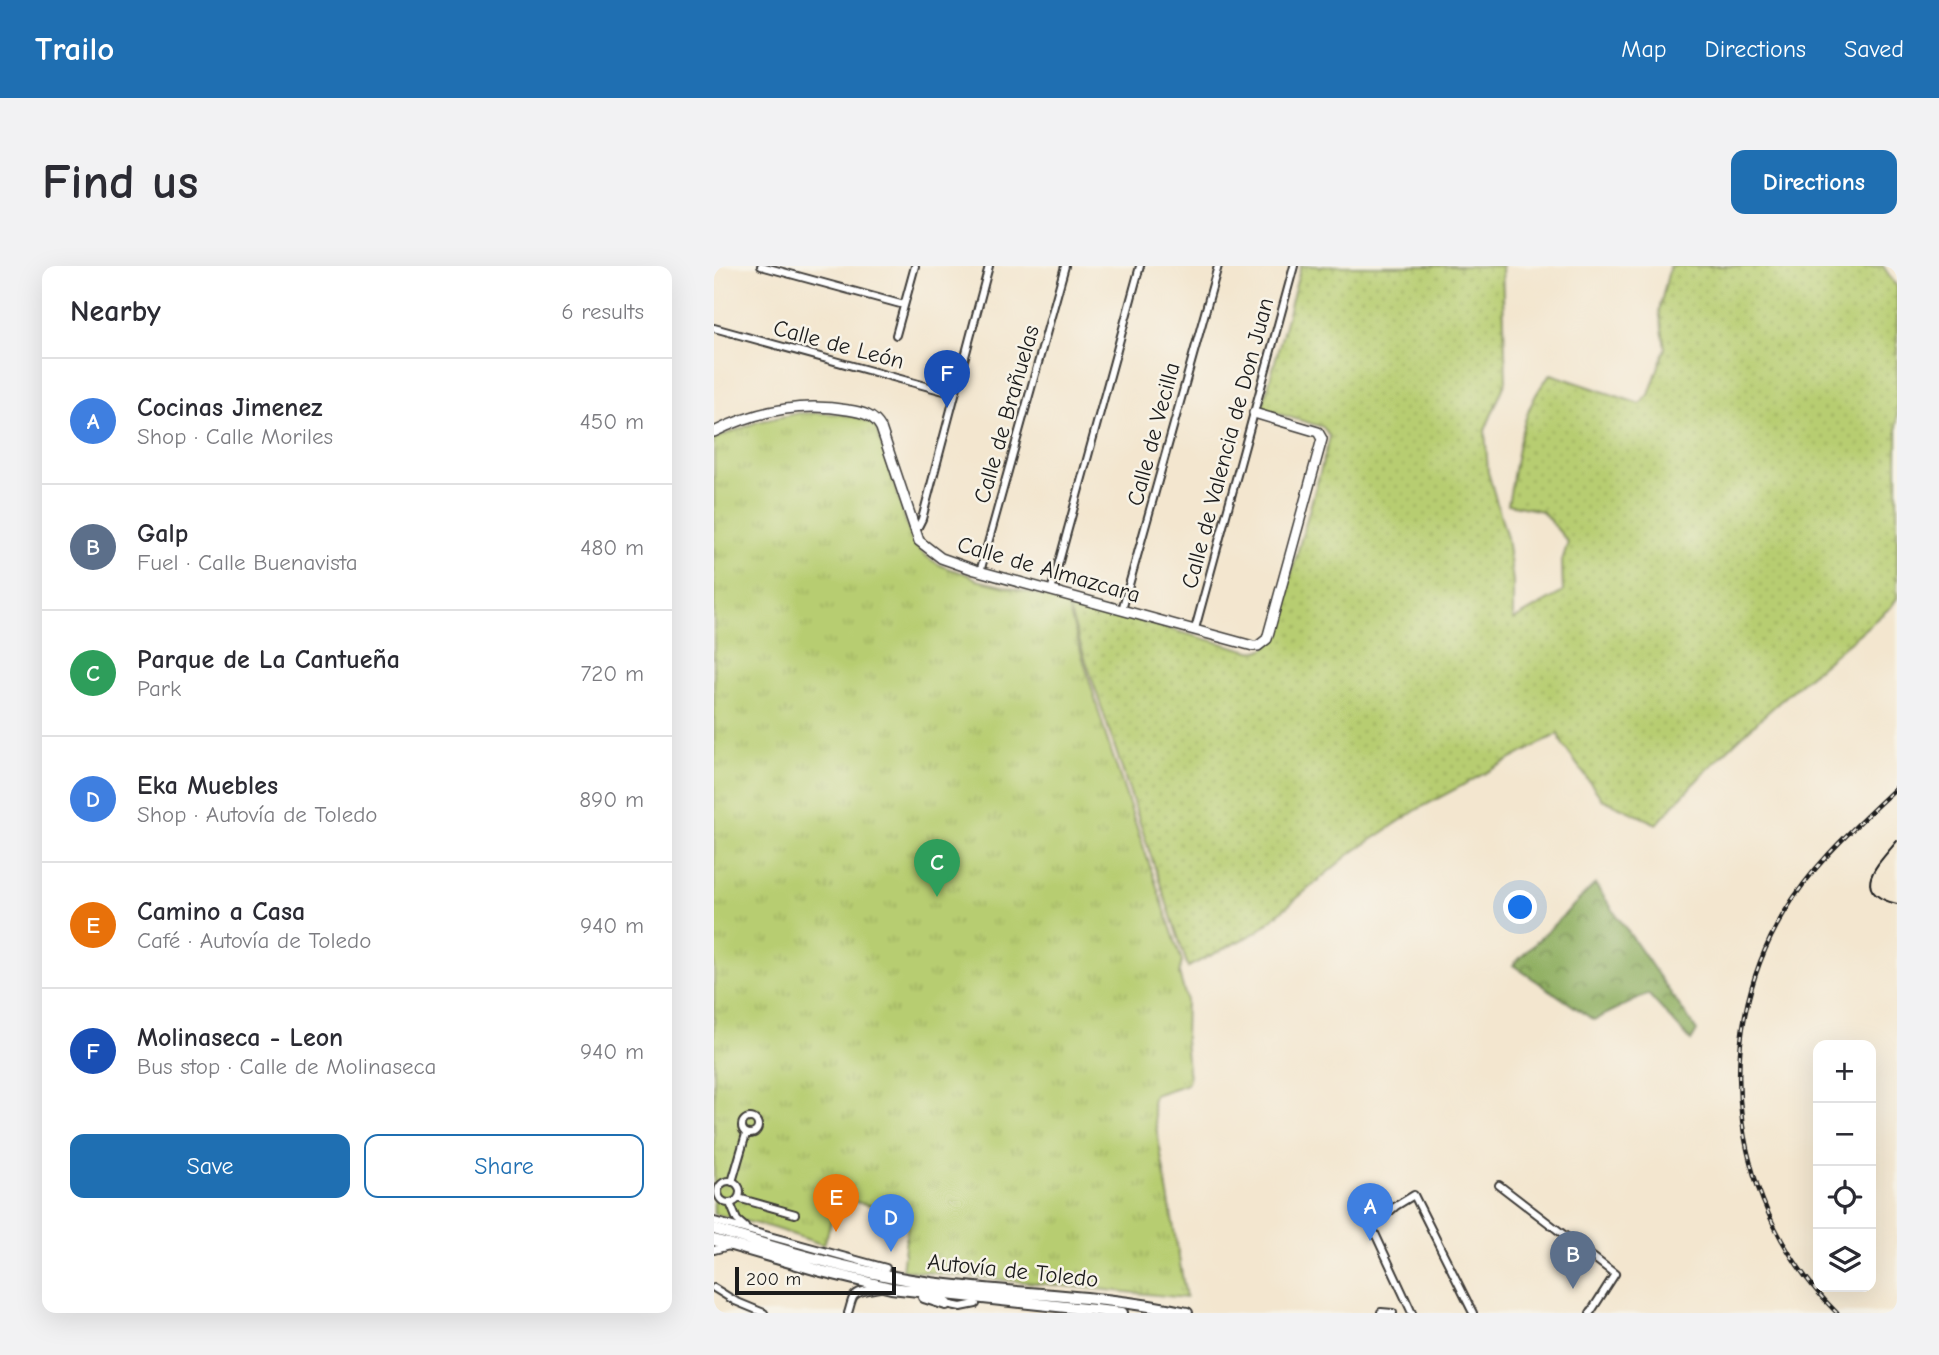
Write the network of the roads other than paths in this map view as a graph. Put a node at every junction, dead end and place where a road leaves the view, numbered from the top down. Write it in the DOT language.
graph roads {
  1 [pos="761,266"];
  2 [pos="915,266"];
  3 [pos="989,266"];
  4 [pos="1065,266"];
  5 [pos="1140,266"];
  6 [pos="1217,266"];
  7 [pos="1294,266"];
  8 [pos="904,305"];
  9 [pos="714,328"];
  10 [pos="896,335"];
  11 [pos="955,394"];
  12 [pos="1254,413"];
  13 [pos="714,432"];
  14 [pos="924,505"];
  15 [pos="908,510"];
  16 [pos="915,533"];
  17 [pos="980,572"];
  18 [pos="1051,591"];
  19 [pos="1122,610"];
  20 [pos="1195,629"];
  21 [pos="747,1134"];
  22 [pos="732,1182"];
  23 [pos="1499,1185"];
  24 [pos="716,1189"];
  25 [pos="738,1198"];
  26 [pos="730,1203"];
  27 [pos="795,1214"];
  28 [pos="714,1221"];
  29 [pos="714,1229"];
  30 [pos="756,1232"];
  31 [pos="714,1240"];
  32 [pos="731,1246"];
  33 [pos="714,1250"];
  34 [pos="886,1268"];
  35 [pos="888,1287"];
  36 [pos="714,1288"];
  37 [pos="975,1288"];
  38 [pos="1021,1302"];
  39 [pos="946,1304"];
  40 [pos="976,1304"];
  41 [pos="961,1310"];
  42 [pos="1172,1310"];
  43 [pos="1381,1311"];
  44 [pos="764,1313"];
  45 [pos="848,1313"];
  46 [pos="1122,1313"];
  47 [pos="1187,1313"];
  48 [pos="1195,1313"];
  49 [pos="1393,1313"];
  50 [pos="1412,1313"];
  51 [pos="1473,1313"];
  52 [pos="1590,1313"];
  1 -- 8 [label="street"];
  2 -- 8 [label="street"];
  3 -- 11 [label="street"];
  4 -- 17 [label="street, Calle de Brañuelas"];
  5 -- 18 [label="street"];
  6 -- 19 [label="street, Calle de Vecilla"];
  7 -- 12 [label="street, Calle de Valencia de Don Juan"];
  8 -- 10 [label="street"];
  9 -- 11 [label="street, Calle de León"];
  11 -- 14 [label="street"];
  12 -- 20 [label="street, Calle de Valencia de Don Juan"];
  12 -- 20 [label="street, Calle de Almazcara"];
  13 -- 15 [label="street, Calle de Almazcara"];
  14 -- 15 [label="street"];
  14 -- 16 [label="street"];
  15 -- 16 [label="street, Calle de Almazcara"];
  16 -- 17 [label="street, Calle de Almazcara"];
  17 -- 18 [label="street, Calle de Almazcara"];
  18 -- 19 [label="street, Calle de Almazcara"];
  19 -- 20 [label="street, Calle de Almazcara"];
  21 -- 22 [label="street"];
  22 -- 24 [label="street"];
  22 -- 25 [label="street"];
  23 -- 52 [label="street"];
  24 -- 26 [label="street"];
  25 -- 26 [label="street"];
  25 -- 27 [label="street"];
  26 -- 30 [label="street"];
  28 -- 30 [label="street"];
  29 -- 37 [label="highway, Autovía de Toledo"];
  30 -- 34 [label="street"];
  31 -- 32 [label="highway, Autovía de Toledo"];
  32 -- 33 [label="street"];
  32 -- 35 [label="highway, Autovía de Toledo"];
  34 -- 37 [label="highway"];
  35 -- 38 [label="highway, Autovía de Toledo"];
  35 -- 39 [label="highway"];
  35 -- 45 [label="street"];
  36 -- 44 [label="street"];
  37 -- 42 [label="highway, Autovía de Toledo"];
  38 -- 40 [label="highway"];
  38 -- 46 [label="highway, Autovía de Toledo"];
  39 -- 41 [label="street"];
  40 -- 41 [label="street"];
  42 -- 47 [label="highway, Autovía de Toledo"];
  42 -- 48 [label="highway"];
  43 -- 49 [label="street"];
  50 -- 51 [label="street"];
}
